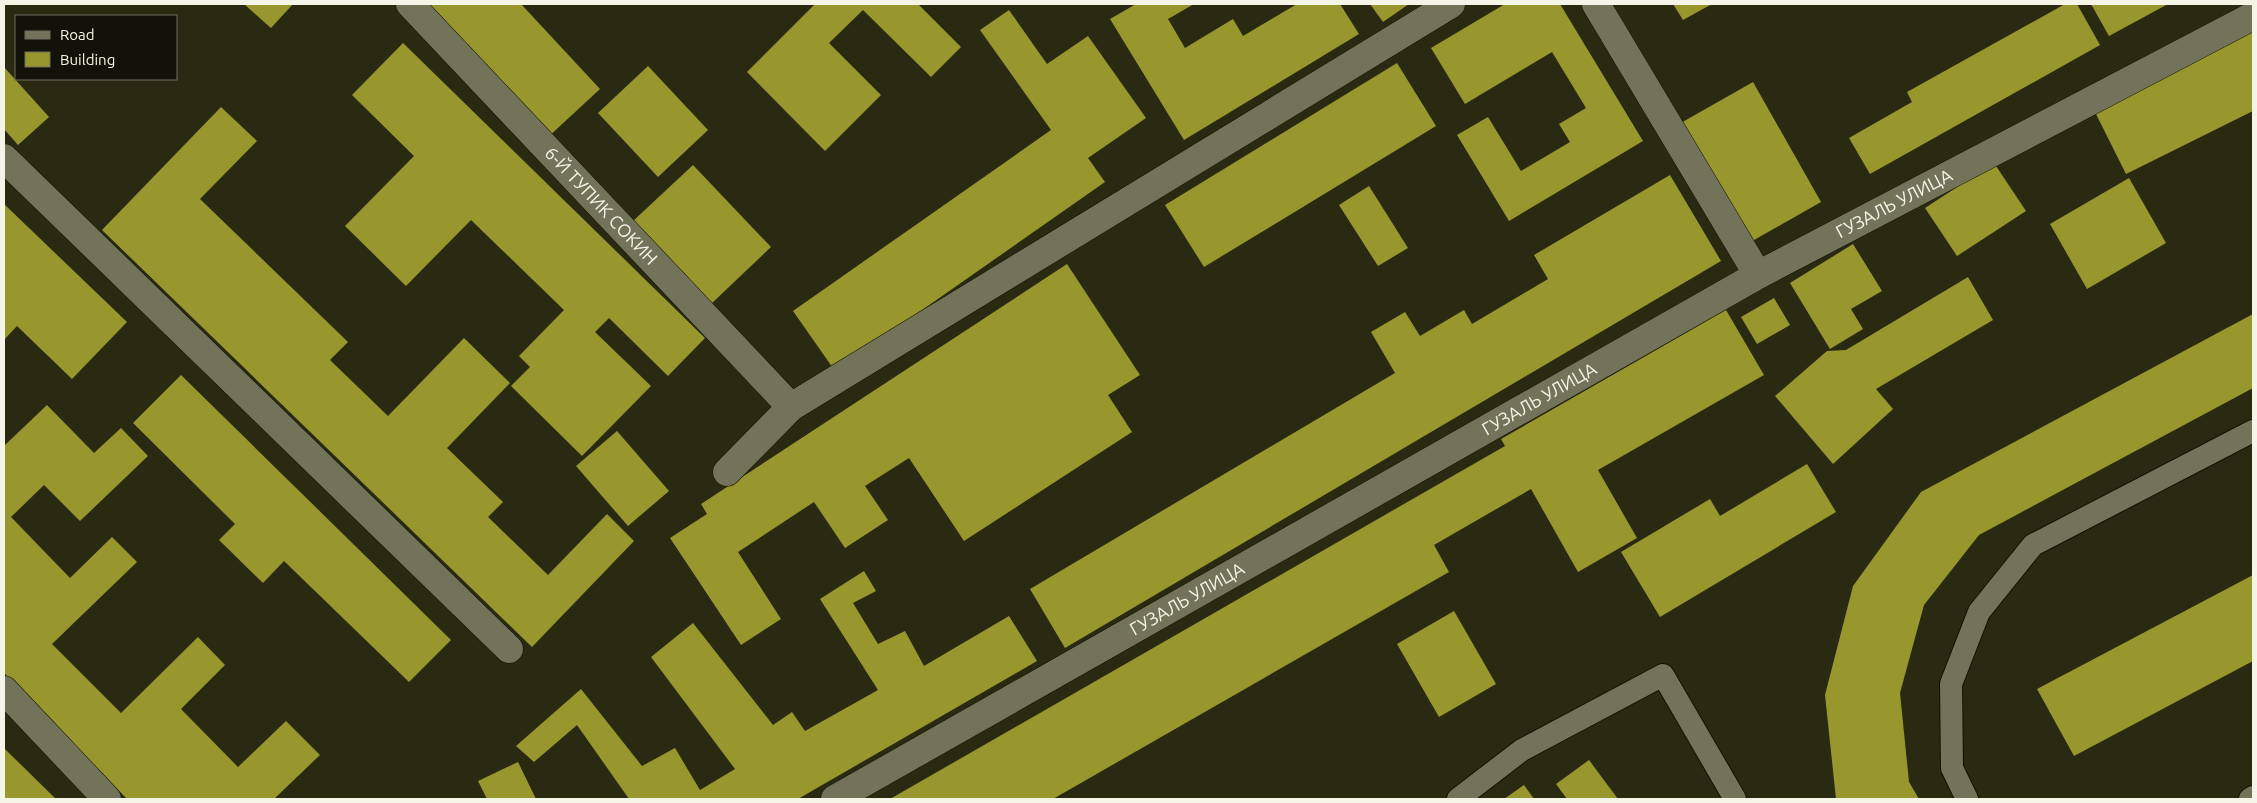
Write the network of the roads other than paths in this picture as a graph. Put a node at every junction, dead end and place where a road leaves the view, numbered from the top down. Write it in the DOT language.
graph roads {
  1 [pos="410,4"];
  2 [pos="1451,4"];
  3 [pos="1596,4"];
  4 [pos="2253,16"];
  5 [pos="4,158"];
  6 [pos="1758,275"];
  7 [pos="791,407"];
  8 [pos="2253,431"];
  9 [pos="728,472"];
  10 [pos="509,649"];
  11 [pos="4,690"];
  12 [pos="2253,797"];
  13 [pos="107,799"];
  14 [pos="835,799"];
  15 [pos="1458,799"];
  16 [pos="1735,799"];
  17 [pos="1967,799"];
  18 [pos="2250,799"];
  1 -- 7 [label="street, 6-Й ТУПИК СОКИН"];
  2 -- 7 [label="street"];
  3 -- 6 [label="street"];
  4 -- 6 [label="street, ГУЗАЛЬ УЛИЦА"];
  5 -- 10 [label="street"];
  6 -- 14 [label="street, ГУЗАЛЬ УЛИЦА"];
  7 -- 9 [label="street"];
  8 -- 17 [label="lane"];
  11 -- 13 [label="street"];
  12 -- 18 [label="lane"];
  15 -- 16 [label="lane"];
}
